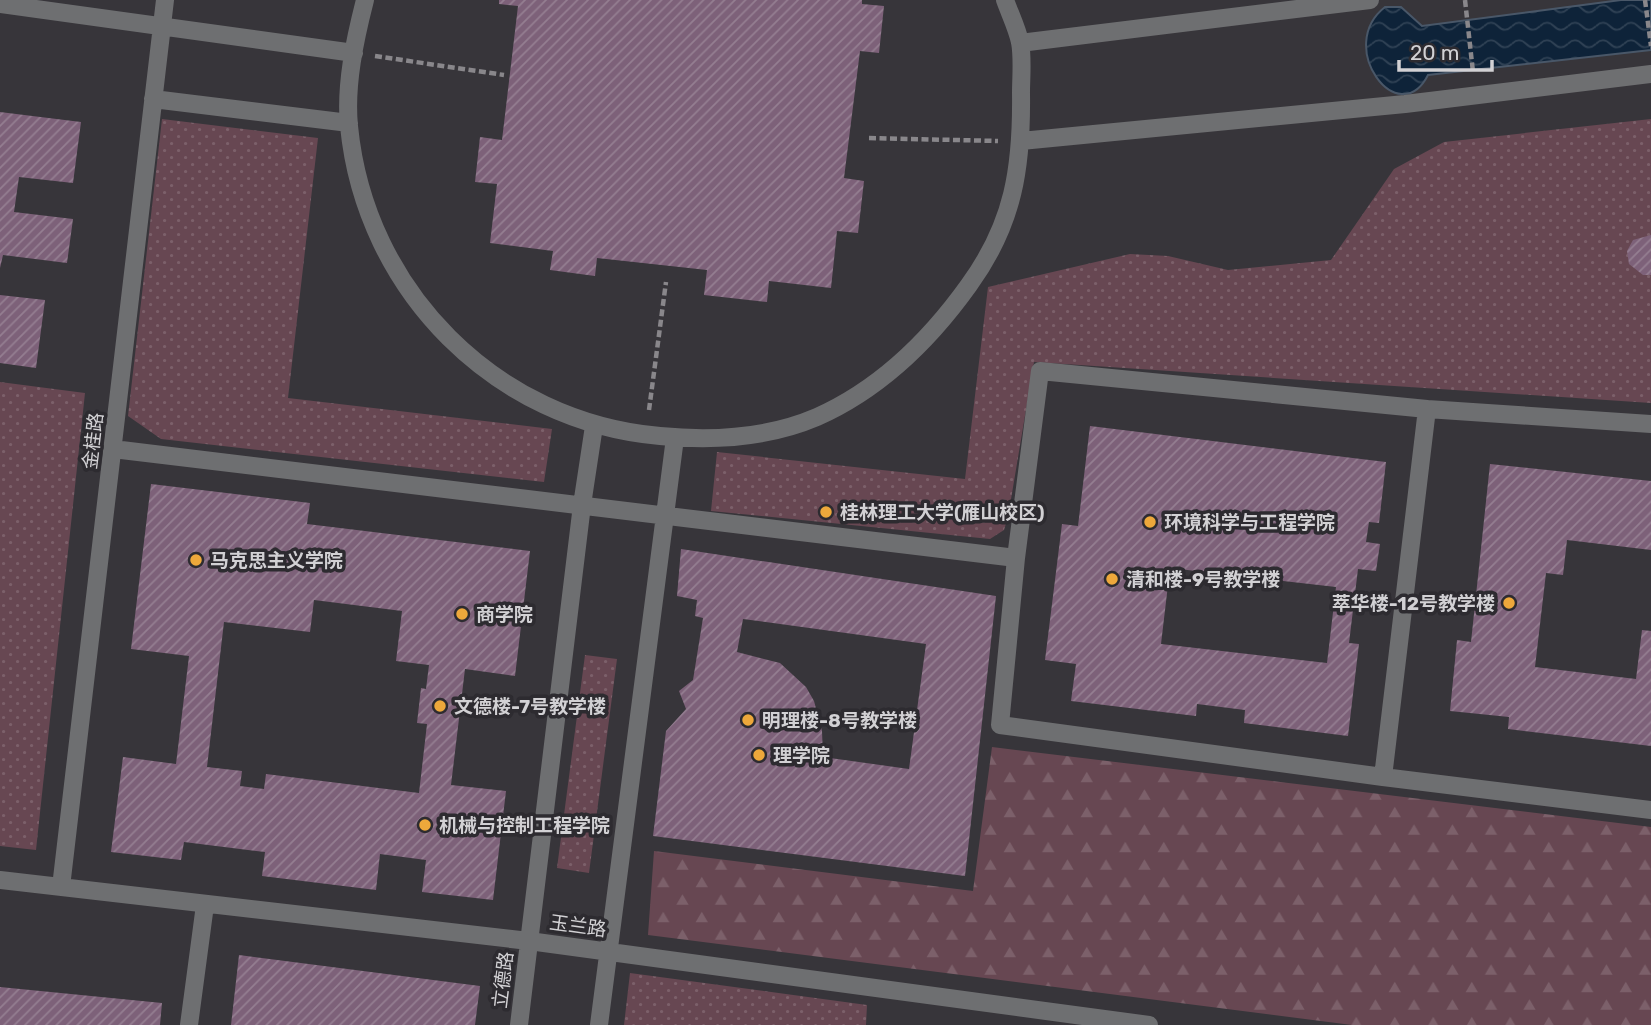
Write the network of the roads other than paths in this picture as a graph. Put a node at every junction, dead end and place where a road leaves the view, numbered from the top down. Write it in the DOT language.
graph roads {
  1 [pos="165,0"];
  2 [pos="365,0"];
  3 [pos="1005,0"];
  4 [pos="1370,0"];
  5 [pos="0,4"];
  6 [pos="162,24"];
  7 [pos="1020,43"];
  8 [pos="354,52"];
  9 [pos="1651,74"];
  10 [pos="153,99"];
  11 [pos="349,123"];
  12 [pos="1021,141"];
  13 [pos="1427,410"];
  14 [pos="1651,425"];
  15 [pos="594,426"];
  16 [pos="675,438"];
  17 [pos="113,449"];
  18 [pos="582,505"];
  19 [pos="665,516"];
  20 [pos="1016,558"];
  21 [pos="1383,778"];
  22 [pos="1651,810"];
  23 [pos="0,880"];
  24 [pos="61,887"];
  25 [pos="205,905"];
  26 [pos="529,941"];
  27 [pos="606,951"];
  28 [pos="189,1025"];
  29 [pos="519,1025"];
  30 [pos="598,1025"];
  31 [pos="1149,1025"];
  1 -- 6 [label="street, 金桂路"];
  2 -- 8 [label="street"];
  3 -- 7 [label="street"];
  4 -- 7 [label="street"];
  5 -- 6 [label="street"];
  6 -- 8 [label="street"];
  6 -- 10 [label="street, 金桂路"];
  7 -- 12 [label="street"];
  8 -- 11 [label="street"];
  9 -- 12 [label="street"];
  10 -- 11 [label="street"];
  10 -- 17 [label="street, 金桂路"];
  11 -- 15 [label="street"];
  12 -- 16 [label="street"];
  13 -- 14 [label="street"];
  13 -- 20 [label="street"];
  13 -- 21 [label="street"];
  15 -- 16 [label="street"];
  15 -- 18 [label="street, 立德路"];
  16 -- 19 [label="street"];
  17 -- 18 [label="street"];
  17 -- 24 [label="street, 金桂路"];
  18 -- 19 [label="street"];
  18 -- 26 [label="street, 立德路"];
  19 -- 20 [label="street"];
  19 -- 27 [label="street"];
  20 -- 21 [label="street"];
  21 -- 22 [label="street"];
  23 -- 24 [label="street, 玉兰路"];
  24 -- 25 [label="street, 玉兰路"];
  25 -- 26 [label="street, 玉兰路"];
  25 -- 28 [label="street"];
  26 -- 27 [label="street, 玉兰路"];
  26 -- 29 [label="street, 立德路"];
  27 -- 30 [label="street"];
  27 -- 31 [label="street, 玉兰路"];
}
